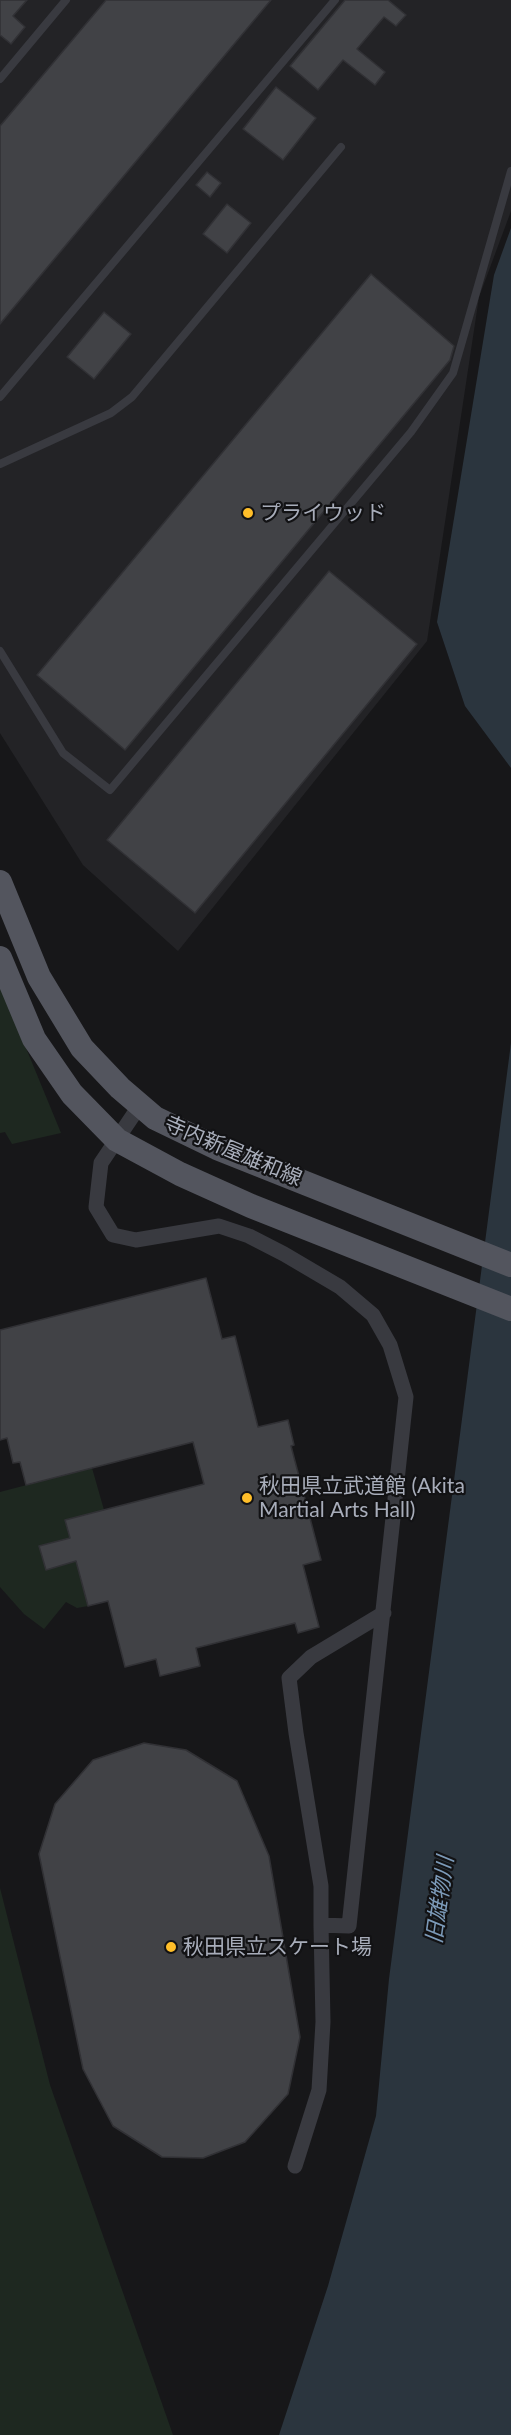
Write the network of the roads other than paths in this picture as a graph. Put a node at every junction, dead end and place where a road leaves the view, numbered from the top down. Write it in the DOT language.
graph roads {
  1 [pos="66,0"];
  2 [pos="334,0"];
  3 [pos="0,79"];
  4 [pos="341,147"];
  5 [pos="511,171"];
  6 [pos="0,397"];
  7 [pos="0,464"];
  8 [pos="0,651"];
  9 [pos="0,882"];
  10 [pos="0,958"];
  11 [pos="140,1105"];
  12 [pos="117,1140"];
  13 [pos="511,1265"];
  14 [pos="511,1309"];
  15 [pos="384,1613"];
  16 [pos="321,1925"];
  17 [pos="295,2166"];
  1 -- 3 [label="lane"];
  2 -- 6 [label="lane"];
  4 -- 7 [label="lane"];
  5 -- 8 [label="lane"];
  9 -- 11 [label="main road, 寺内新屋雄和線"];
  10 -- 12 [label="main road, 寺内新屋雄和線"];
  11 -- 12 [label="street"];
  11 -- 13 [label="main road, 寺内新屋雄和線"];
  12 -- 14 [label="main road, 寺内新屋雄和線"];
  12 -- 15 [label="street"];
  15 -- 16 [label="street"];
  15 -- 16 [label="street"];
  16 -- 17 [label="street"];
}
